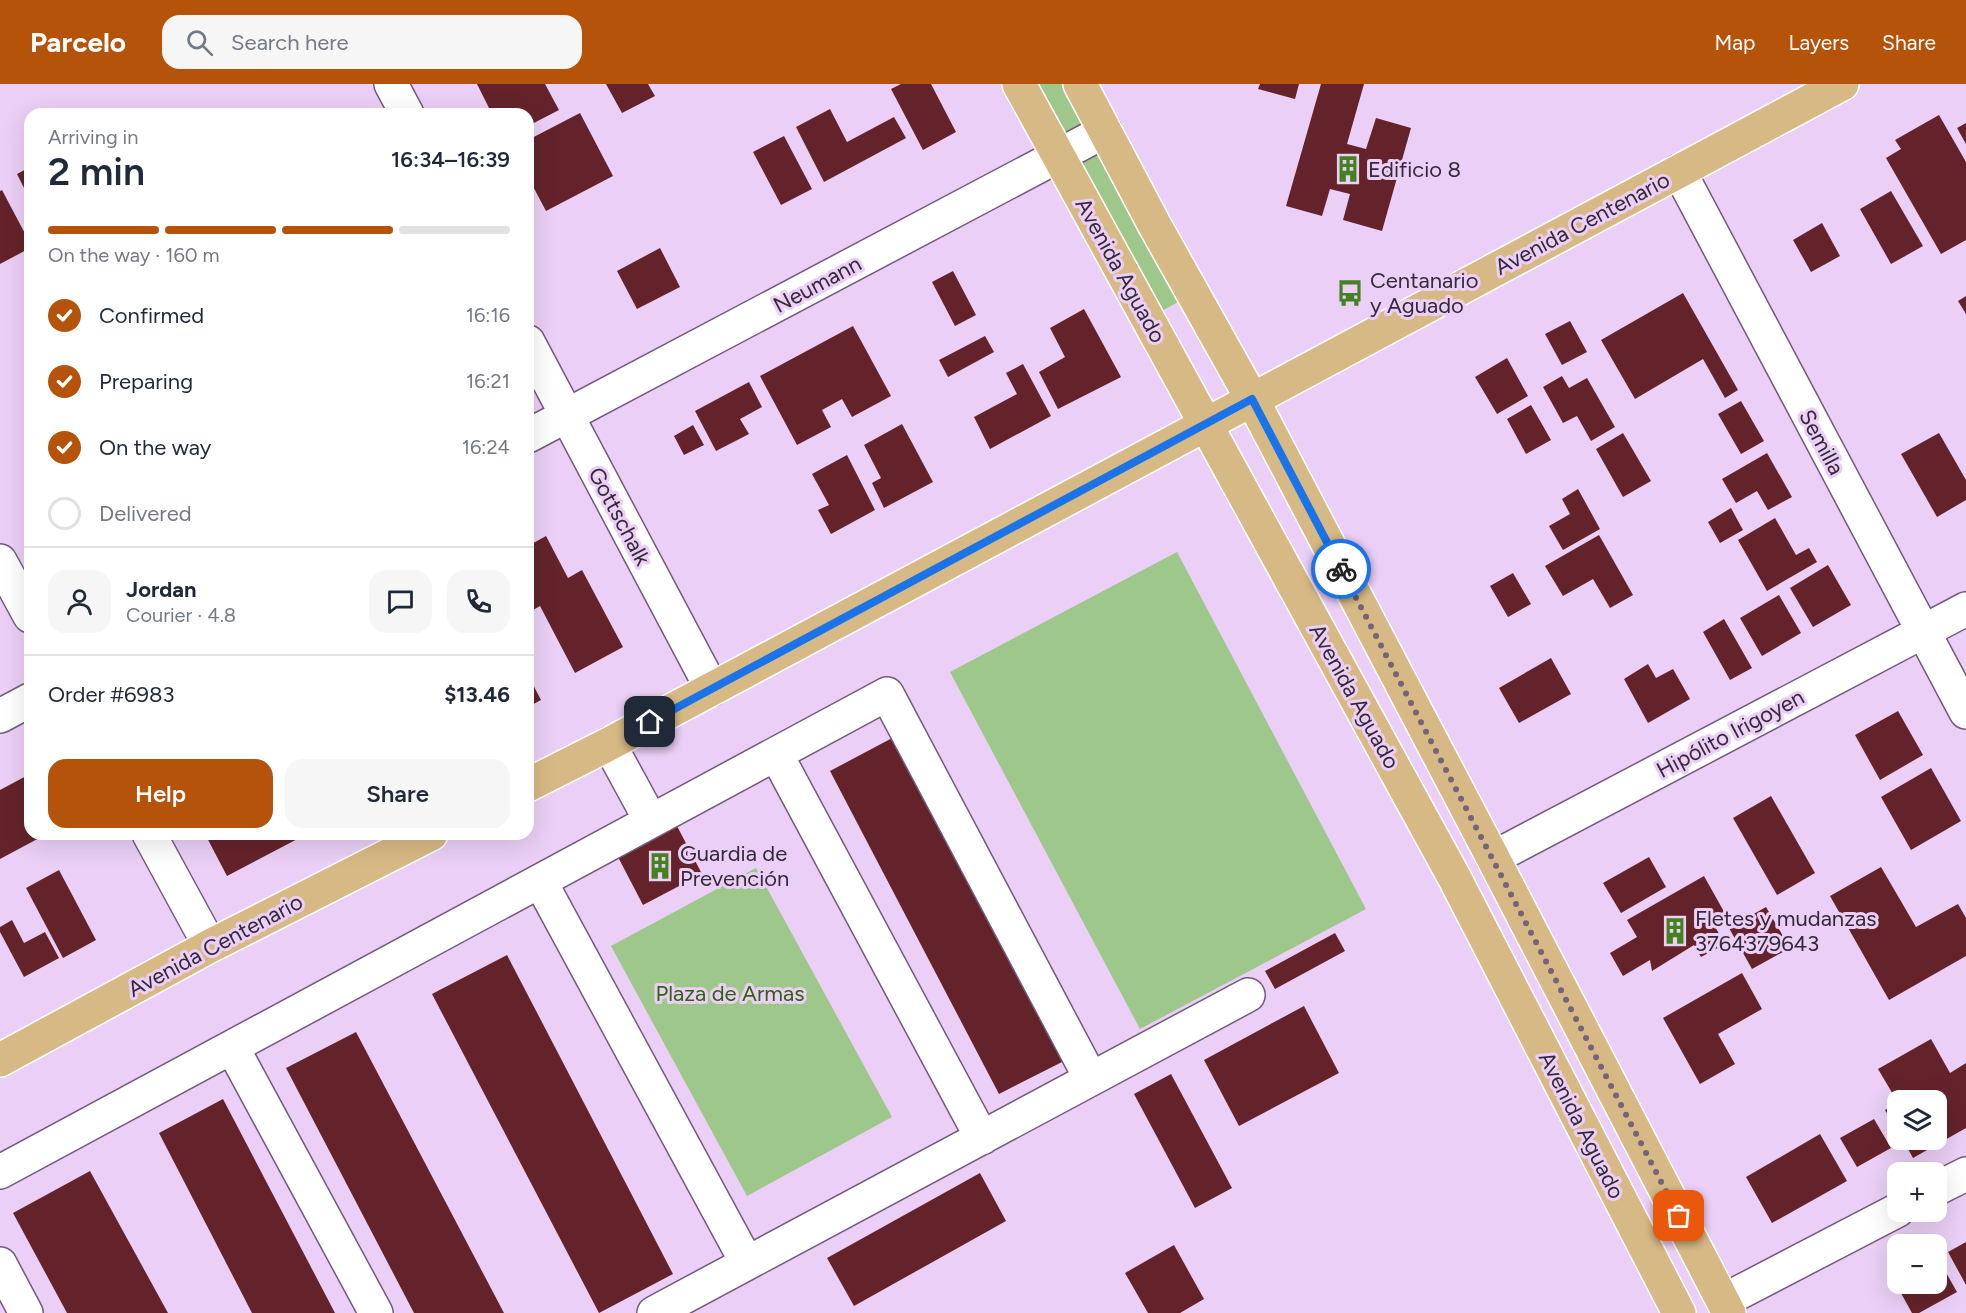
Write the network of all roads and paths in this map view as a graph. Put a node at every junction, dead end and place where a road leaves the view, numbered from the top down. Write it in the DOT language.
graph roads {
  1 [pos="391,84"];
  2 [pos="1020,84"];
  3 [pos="1080,84"];
  4 [pos="1842,84"];
  5 [pos="404,108"];
  6 [pos="1105,131"];
  7 [pos="1058,156"];
  8 [pos="1679,171"];
  9 [pos="534,353"];
  10 [pos="1252,399"];
  11 [pos="567,416"];
  12 [pos="1206,423"];
  13 [pos="534,433"];
  14 [pos="0,561"];
  15 [pos="24,605"];
  16 [pos="1966,609"];
  17 [pos="1923,631"];
  18 [pos="712,689"];
  19 [pos="24,703"];
  20 [pos="1966,712"];
  21 [pos="0,716"];
  22 [pos="609,744"];
  23 [pos="776,754"];
  24 [pos="534,782"];
  25 [pos="651,821"];
  26 [pos="152,840"];
  27 [pos="419,840"];
  28 [pos="1493,858"];
  29 [pos="540,881"];
  30 [pos="210,946"];
  31 [pos="1248,995"];
  32 [pos="232,1047"];
  33 [pos="0,1059"];
  34 [pos="1091,1079"];
  35 [pos="982,1138"];
  36 [pos="0,1172"];
  37 [pos="1966,1174"];
  38 [pos="1947,1184"];
  39 [pos="1887,1215"];
  40 [pos="747,1263"];
  41 [pos="0,1264"];
  42 [pos="1726,1307"];
  43 [pos="26,1313"];
  44 [pos="376,1313"];
  45 [pos="654,1313"];
  46 [pos="1679,1313"];
  1 -- 5 [label="street"];
  2 -- 7 [label="main road, Avenida Aguado"];
  3 -- 6 [label="main road, Avenida Aguado"];
  4 -- 8 [label="main road, Avenida Centenario"];
  6 -- 7 [label="street, Neumann"];
  6 -- 10 [label="main road, Avenida Aguado"];
  7 -- 11 [label="street, Neumann"];
  7 -- 12 [label="main road, Avenida Aguado"];
  8 -- 10 [label="main road, Avenida Centenario"];
  8 -- 17 [label="street, Semilla"];
  9 -- 11 [label="street, Gottschalk"];
  10 -- 12 [label="main road, Avenida Centenario"];
  10 -- 28 [label="main road, Avenida Aguado"];
  11 -- 13 [label="street, Neumann"];
  11 -- 18 [label="street, Gottschalk"];
  12 -- 18 [label="main road, Avenida Centenario"];
  12 -- 46 [label="main road, Avenida Aguado"];
  14 -- 15 [label="street"];
  16 -- 17 [label="street, Hipólito Irigoyen"];
  17 -- 20 [label="street, Semilla"];
  17 -- 28 [label="street, Hipólito Irigoyen"];
  18 -- 22 [label="main road, Avenida Centenario"];
  19 -- 21 [label="street"];
  22 -- 24 [label="main road, Avenida Centenario"];
  22 -- 25 [label="street"];
  23 -- 25 [label="street"];
  23 -- 34 [label="street"];
  23 -- 35 [label="street"];
  25 -- 29 [label="street"];
  26 -- 30 [label="street"];
  27 -- 30 [label="main road, Avenida Centenario"];
  28 -- 42 [label="main road, Avenida Aguado"];
  29 -- 32 [label="street"];
  29 -- 40 [label="street"];
  30 -- 33 [label="main road, Avenida Centenario"];
  31 -- 34 [label="street"];
  32 -- 36 [label="street"];
  32 -- 44 [label="street"];
  34 -- 35 [label="street"];
  35 -- 40 [label="street"];
  37 -- 38 [label="street"];
  39 -- 42 [label="street"];
  40 -- 45 [label="street"];
  41 -- 43 [label="street"];
}
